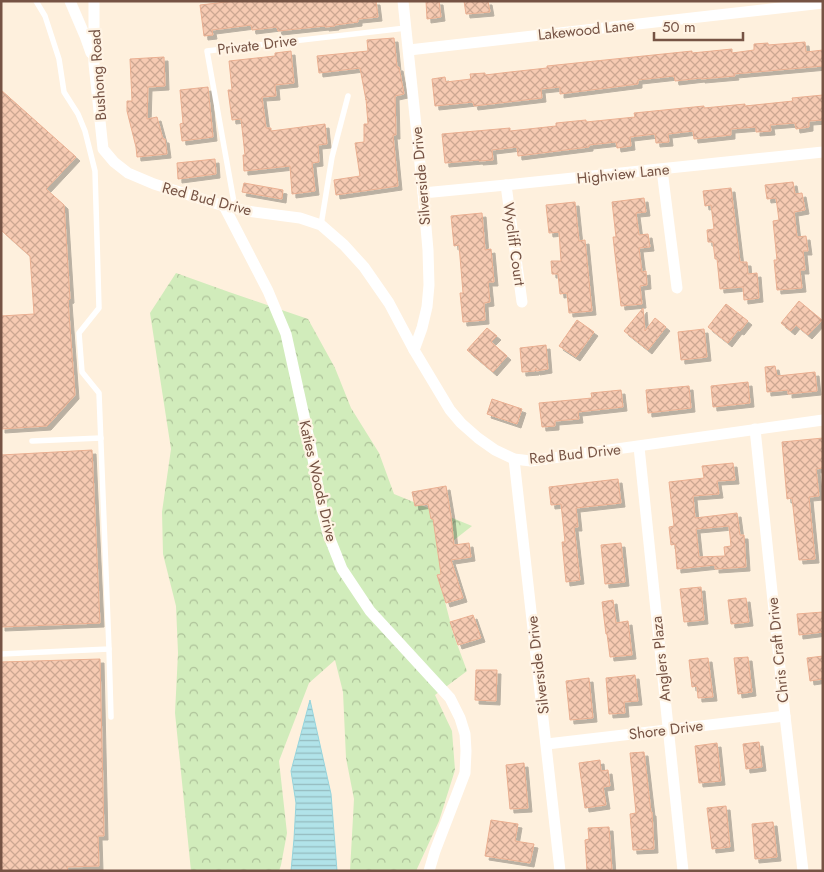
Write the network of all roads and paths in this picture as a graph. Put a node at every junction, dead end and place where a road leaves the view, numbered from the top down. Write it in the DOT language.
graph roads {
  1 [pos="36,1"];
  2 [pos="70,1"];
  3 [pos="94,1"];
  4 [pos="403,1"];
  5 [pos="823,3"];
  6 [pos="407,28"];
  7 [pos="409,50"];
  8 [pos="94,64"];
  9 [pos="348,96"];
  10 [pos="104,149"];
  11 [pos="823,152"];
  12 [pos="823,156"];
  13 [pos="662,170"];
  14 [pos="506,186"];
  15 [pos="424,193"];
  16 [pos="230,207"];
  17 [pos="321,225"];
  18 [pos="677,288"];
  19 [pos="522,302"];
  20 [pos="414,350"];
  21 [pos="823,420"];
  22 [pos="755,429"];
  23 [pos="101,438"];
  24 [pos="32,442"];
  25 [pos="639,447"];
  26 [pos="514,459"];
  27 [pos="109,649"];
  28 [pos="1,654"];
  29 [pos="786,716"];
  30 [pos="111,717"];
  31 [pos="668,729"];
  32 [pos="547,744"];
  33 [pos="429,871"];
  34 [pos="560,871"];
  35 [pos="683,871"];
  36 [pos="803,871"];
  1 -- 23 [label="lane"];
  2 -- 8 [label="street"];
  3 -- 8 [label="street, Bushong Road"];
  4 -- 6 [label="street, Silverside Drive"];
  5 -- 7 [label="street, Lakewood Lane"];
  6 -- 7 [label="street, Silverside Drive"];
  6 -- 16 [label="lane, Private Drive"];
  7 -- 15 [label="street, Silverside Drive"];
  8 -- 10 [label="street, Bushong Road"];
  9 -- 17 [label="lane"];
  10 -- 16 [label="street, Red Bud Drive"];
  11 -- 12 [label="street"];
  11 -- 13 [label="street, Highview Lane"];
  13 -- 14 [label="street, Highview Lane"];
  13 -- 18 [label="street"];
  14 -- 15 [label="street, Highview Lane"];
  14 -- 19 [label="street, Wycliff Court"];
  15 -- 20 [label="street, Silverside Drive"];
  16 -- 17 [label="street, Red Bud Drive"];
  16 -- 33 [label="street, Katies Woods Drive"];
  17 -- 20 [label="street, Red Bud Drive"];
  20 -- 26 [label="street, Red Bud Drive"];
  21 -- 22 [label="street, Red Bud Drive"];
  22 -- 25 [label="street, Red Bud Drive"];
  22 -- 29 [label="street, Chris Craft Drive"];
  23 -- 24 [label="lane"];
  23 -- 27 [label="lane"];
  25 -- 26 [label="street, Red Bud Drive"];
  25 -- 31 [label="street, Anglers Plaza"];
  26 -- 32 [label="street, Silverside Drive"];
  27 -- 28 [label="lane"];
  27 -- 30 [label="lane"];
  29 -- 31 [label="street, Shore Drive"];
  29 -- 36 [label="street, Chris Craft Drive"];
  31 -- 32 [label="street, Shore Drive"];
  31 -- 35 [label="street, Anglers Plaza"];
  32 -- 34 [label="street, Silverside Drive"];
}
